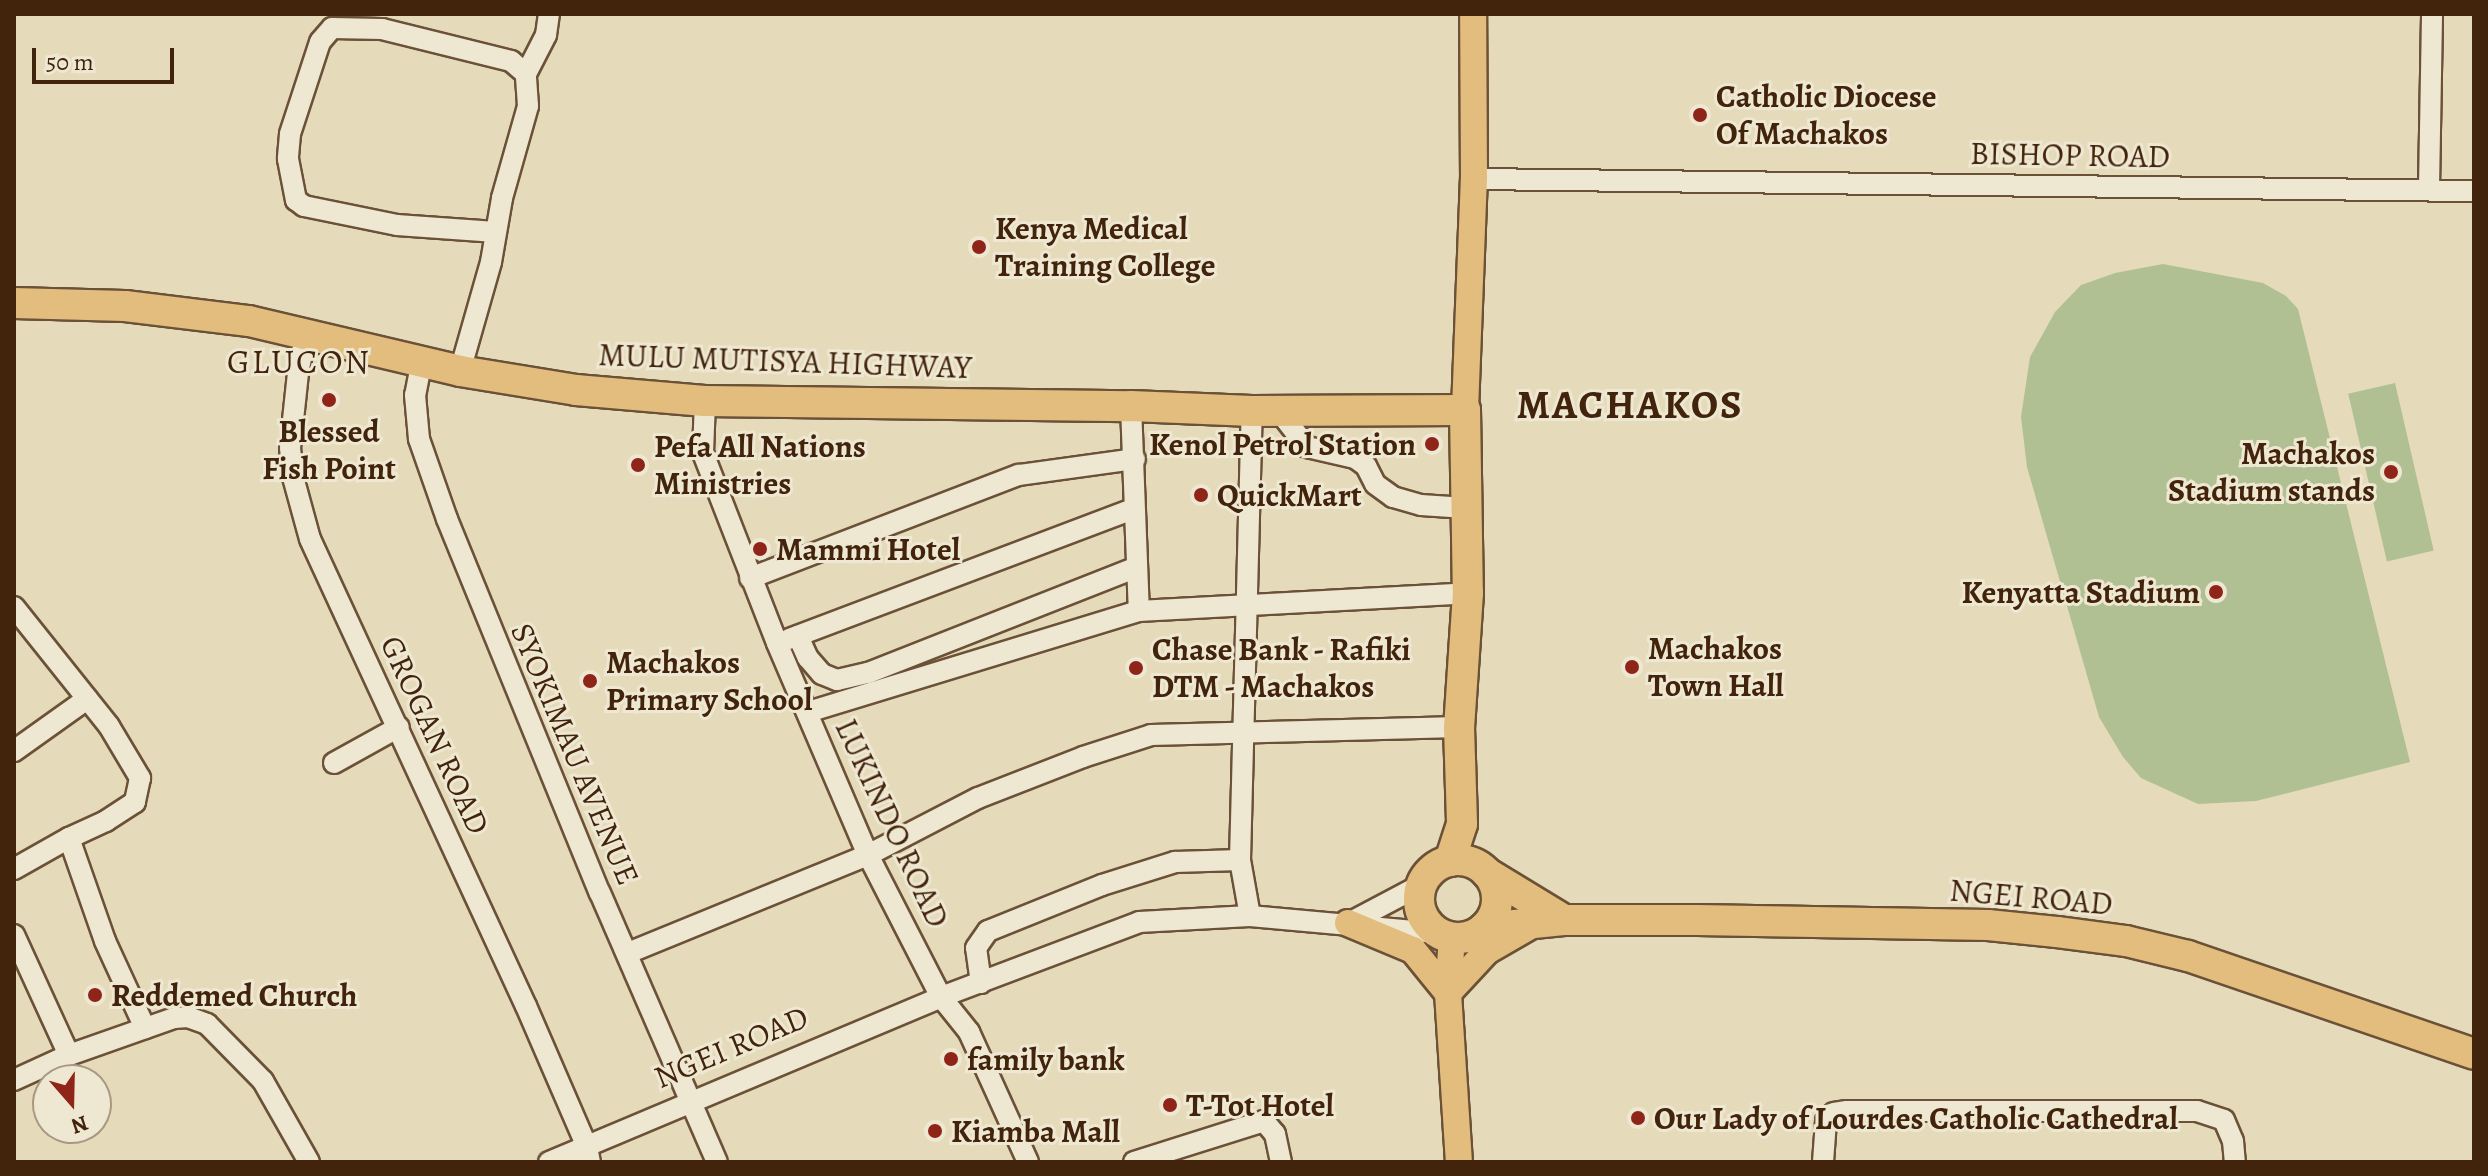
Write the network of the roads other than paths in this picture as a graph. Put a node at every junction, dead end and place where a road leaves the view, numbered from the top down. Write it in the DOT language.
graph roads {
  1 [pos="549,14"];
  2 [pos="1473,14"];
  3 [pos="2432,14"];
  4 [pos="526,74"];
  5 [pos="1474,179"];
  6 [pos="2429,188"];
  7 [pos="2474,191"];
  8 [pos="496,232"];
  9 [pos="14,303"];
  10 [pos="306,335"];
  11 [pos="422,360"];
  12 [pos="460,371"];
  13 [pos="705,401"];
  14 [pos="1131,406"];
  15 [pos="1465,410"];
  16 [pos="1265,411"];
  17 [pos="1135,459"];
  18 [pos="1466,508"];
  19 [pos="1133,509"];
  20 [pos="1137,567"];
  21 [pos="750,578"];
  22 [pos="1468,593"];
  23 [pos="1248,605"];
  24 [pos="14,607"];
  25 [pos="1139,611"];
  26 [pos="798,636"];
  27 [pos="777,643"];
  28 [pos="87,699"];
  29 [pos="808,712"];
  30 [pos="399,727"];
  31 [pos="1459,727"];
  32 [pos="1242,731"];
  33 [pos="14,751"];
  34 [pos="334,763"];
  35 [pos="69,838"];
  36 [pos="868,855"];
  37 [pos="1240,860"];
  38 [pos="1472,866"];
  39 [pos="14,869"];
  40 [pos="1421,885"];
  41 [pos="1250,916"];
  42 [pos="1551,921"];
  43 [pos="1348,923"];
  44 [pos="1484,928"];
  45 [pos="14,935"];
  46 [pos="1445,935"];
  47 [pos="628,953"];
  48 [pos="981,983"];
  49 [pos="1448,993"];
  50 [pos="941,997"];
  51 [pos="145,1028"];
  52 [pos="2474,1054"];
  53 [pos="69,1055"];
  54 [pos="14,1080"];
  55 [pos="693,1103"];
  56 [pos="588,1155"];
  57 [pos="309,1162"];
  58 [pos="549,1162"];
  59 [pos="717,1162"];
  60 [pos="1028,1162"];
  61 [pos="1134,1162"];
  62 [pos="1281,1162"];
  63 [pos="1459,1162"];
  64 [pos="1823,1162"];
  65 [pos="2235,1162"];
  1 -- 4 [label="street"];
  2 -- 5 [label="main road"];
  3 -- 6 [label="street"];
  4 -- 8 [label="street"];
  4 -- 8 [label="street"];
  5 -- 6 [label="street, BISHOP ROAD"];
  5 -- 15 [label="main road"];
  6 -- 7 [label="street, BISHOP ROAD"];
  8 -- 12 [label="street"];
  9 -- 10 [label="highway, MULU MUTISYA HIGHWAY"];
  10 -- 11 [label="highway, MULU MUTISYA HIGHWAY"];
  10 -- 30 [label="street, GROGAN ROAD"];
  11 -- 12 [label="highway, MULU MUTISYA HIGHWAY"];
  11 -- 47 [label="street, SYOKIMAU AVENUE"];
  12 -- 13 [label="highway, MULU MUTISYA HIGHWAY"];
  13 -- 14 [label="highway, MULU MUTISYA HIGHWAY"];
  13 -- 21 [label="street, LUKINDO ROAD"];
  14 -- 16 [label="highway, MULU MUTISYA HIGHWAY"];
  14 -- 17 [label="street"];
  15 -- 16 [label="highway, MULU MUTISYA HIGHWAY"];
  15 -- 18 [label="highway"];
  16 -- 18 [label="street"];
  16 -- 23 [label="street"];
  17 -- 19 [label="street"];
  17 -- 21 [label="street"];
  18 -- 22 [label="highway"];
  19 -- 20 [label="street"];
  19 -- 26 [label="street"];
  20 -- 25 [label="street"];
  20 -- 26 [label="street"];
  21 -- 27 [label="street, LUKINDO ROAD"];
  22 -- 23 [label="street"];
  22 -- 31 [label="highway"];
  23 -- 25 [label="street"];
  23 -- 32 [label="street"];
  24 -- 28 [label="street"];
  25 -- 29 [label="street"];
  26 -- 27 [label="street"];
  27 -- 29 [label="street, LUKINDO ROAD"];
  28 -- 33 [label="street"];
  28 -- 35 [label="street"];
  29 -- 36 [label="street, LUKINDO ROAD"];
  30 -- 34 [label="street"];
  30 -- 56 [label="street, GROGAN ROAD"];
  31 -- 32 [label="street"];
  31 -- 38 [label="highway"];
  32 -- 36 [label="street"];
  32 -- 37 [label="street"];
  35 -- 39 [label="street"];
  35 -- 51 [label="street"];
  36 -- 47 [label="street"];
  36 -- 50 [label="street, LUKINDO ROAD"];
  37 -- 41 [label="street"];
  37 -- 48 [label="street"];
  38 -- 40 [label="highway"];
  38 -- 42 [label="highway"];
  38 -- 44 [label="highway"];
  40 -- 43 [label="street"];
  40 -- 46 [label="highway"];
  41 -- 43 [label="street, NGEI ROAD"];
  41 -- 48 [label="street, NGEI ROAD"];
  42 -- 44 [label="highway, NGEI ROAD"];
  42 -- 49 [label="main road"];
  42 -- 52 [label="highway, NGEI ROAD"];
  43 -- 46 [label="street, NGEI ROAD"];
  43 -- 49 [label="main road"];
  44 -- 46 [label="highway"];
  45 -- 53 [label="street"];
  46 -- 49 [label="main road"];
  47 -- 55 [label="street, SYOKIMAU AVENUE"];
  48 -- 50 [label="street, NGEI ROAD"];
  49 -- 63 [label="main road"];
  50 -- 55 [label="street, NGEI ROAD"];
  50 -- 60 [label="street"];
  51 -- 53 [label="street"];
  51 -- 57 [label="street"];
  53 -- 54 [label="street"];
  55 -- 56 [label="street, NGEI ROAD"];
  55 -- 59 [label="street, SYOKIMAU AVENUE"];
  56 -- 58 [label="street, NGEI ROAD"];
  61 -- 62 [label="street"];
  64 -- 65 [label="street"];
}
